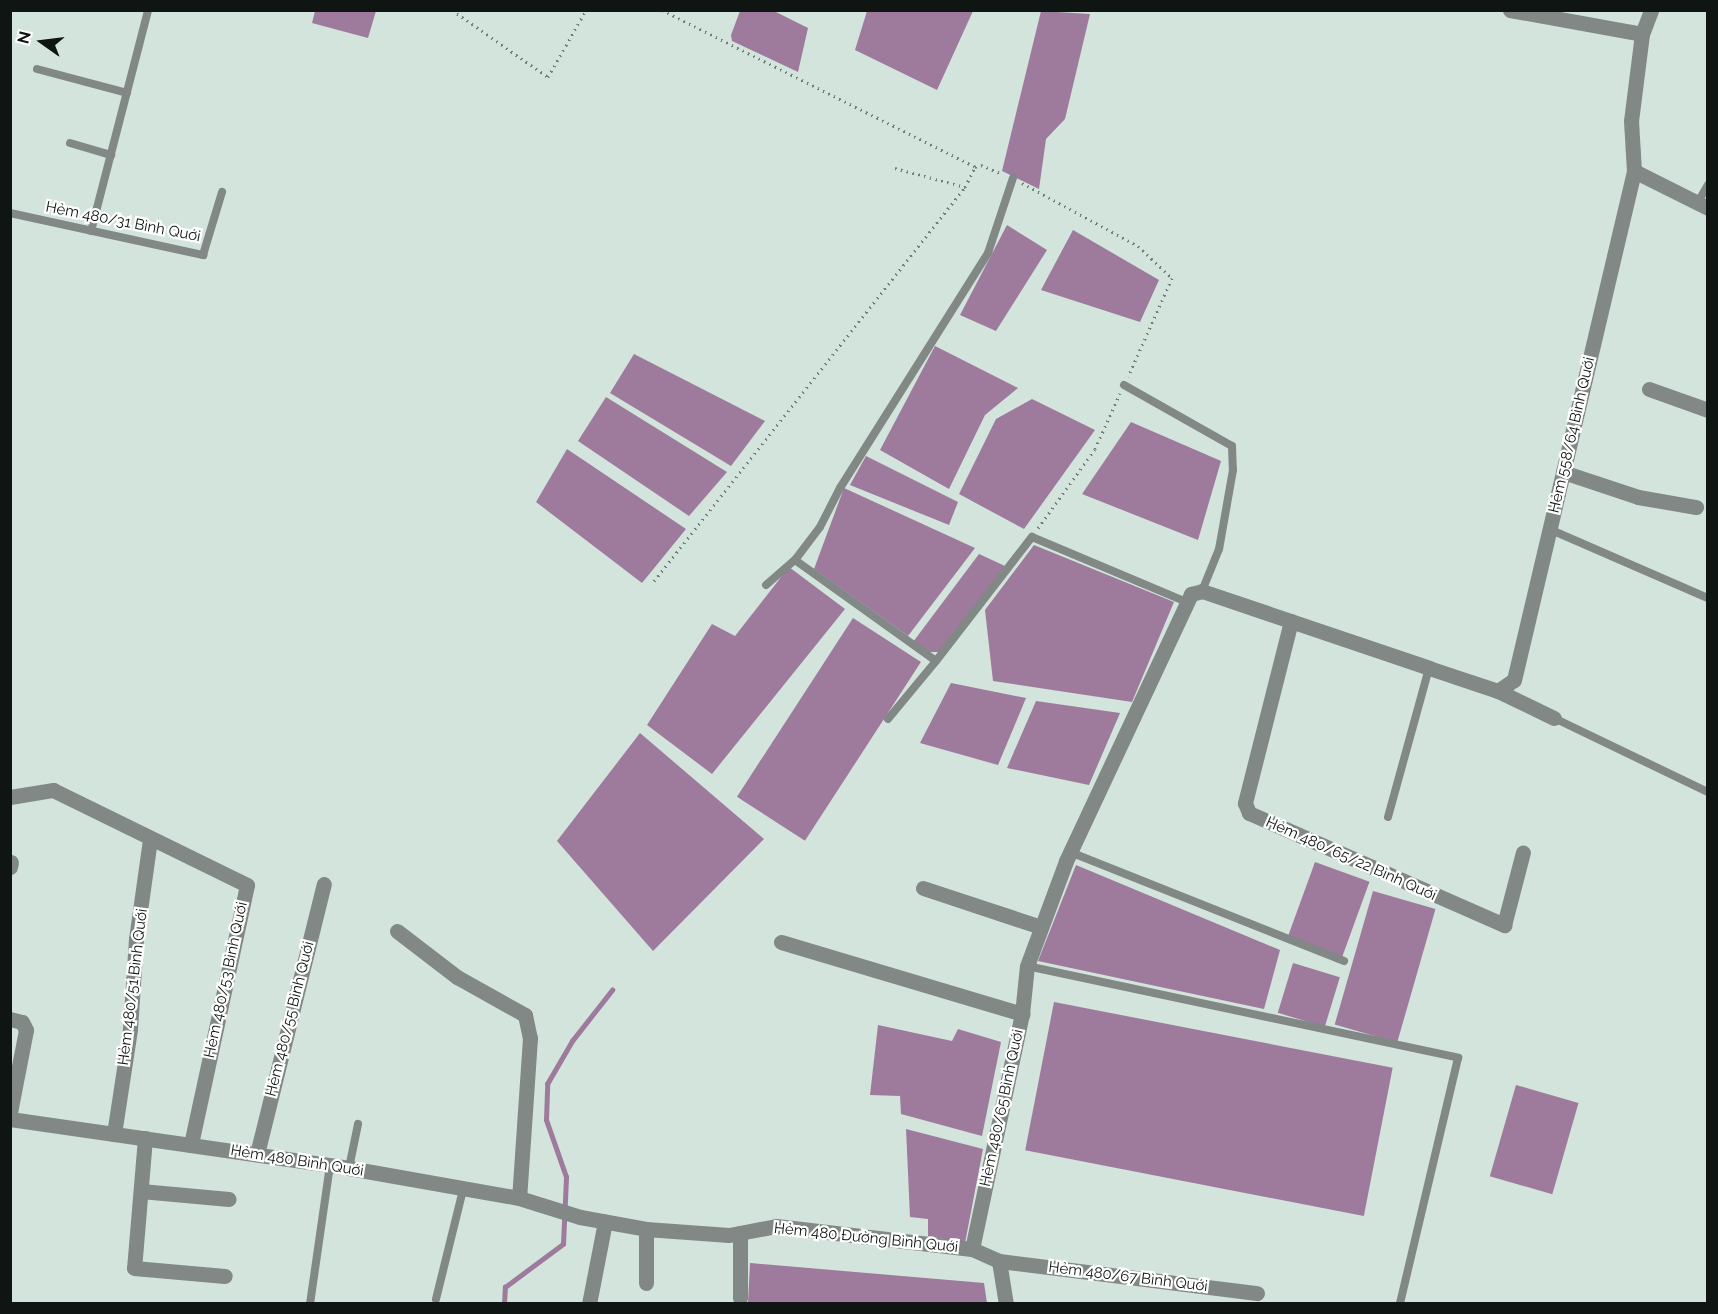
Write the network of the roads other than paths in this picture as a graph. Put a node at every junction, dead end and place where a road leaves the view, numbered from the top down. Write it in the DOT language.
graph roads {
  1 [pos="148,10"];
  2 [pos="1510,10"];
  3 [pos="1651,10"];
  4 [pos="1642,34"];
  5 [pos="37,69"];
  6 [pos="127,93"];
  7 [pos="70,143"];
  8 [pos="111,155"];
  9 [pos="1634,171"];
  10 [pos="1013,178"];
  11 [pos="1707,185"];
  12 [pos="222,192"];
  13 [pos="1703,205"];
  14 [pos="10,213"];
  15 [pos="92,231"];
  16 [pos="1124,385"];
  17 [pos="1649,389"];
  18 [pos="1706,407"];
  19 [pos="1563,472"];
  20 [pos="1696,507"];
  21 [pos="1550,529"];
  22 [pos="795,560"];
  23 [pos="766,585"];
  24 [pos="1202,591"];
  25 [pos="1707,598"];
  26 [pos="1187,602"];
  27 [pos="1291,621"];
  28 [pos="936,661"];
  29 [pos="1429,668"];
  30 [pos="1498,692"];
  31 [pos="1554,717"];
  32 [pos="888,719"];
  33 [pos="1707,792"];
  34 [pos="10,797"];
  35 [pos="1388,817"];
  36 [pos="150,839"];
  37 [pos="1070,852"];
  38 [pos="1523,852"];
  39 [pos="324,884"];
  40 [pos="922,888"];
  41 [pos="1041,927"];
  42 [pos="398,932"];
  43 [pos="781,942"];
  44 [pos="1344,961"];
  45 [pos="1027,966"];
  46 [pos="1022,1014"];
  47 [pos="10,1018"];
  48 [pos="10,1112"];
  49 [pos="10,1119"];
  50 [pos="358,1124"];
  51 [pos="114,1134"];
  52 [pos="145,1138"];
  53 [pos="191,1145"];
  54 [pos="257,1154"];
  55 [pos="330,1165"];
  56 [pos="349,1168"];
  57 [pos="463,1190"];
  58 [pos="141,1191"];
  59 [pos="519,1198"];
  60 [pos="229,1199"];
  61 [pos="580,1216"];
  62 [pos="605,1222"];
  63 [pos="646,1229"];
  64 [pos="740,1233"];
  65 [pos="972,1249"];
  66 [pos="999,1261"];
  67 [pos="225,1276"];
  68 [pos="646,1283"];
  69 [pos="1257,1293"];
  70 [pos="740,1298"];
  71 [pos="436,1299"];
  72 [pos="310,1304"];
  73 [pos="589,1304"];
  74 [pos="1006,1304"];
  75 [pos="1400,1304"];
  1 -- 6 [label="lane"];
  2 -- 4 [label="street"];
  3 -- 4 [label="street, Hẻm 558/64 Bình Quới"];
  4 -- 9 [label="street, Hẻm 558/64 Bình Quới"];
  5 -- 6 [label="lane"];
  6 -- 8 [label="lane"];
  7 -- 8 [label="lane"];
  8 -- 15 [label="lane"];
  9 -- 13 [label="street"];
  9 -- 19 [label="street, Hẻm 558/64 Bình Quới"];
  10 -- 22 [label="lane"];
  11 -- 13 [label="lane"];
  12 -- 15 [label="lane, Hẻm 480/31 Bình Quới"];
  14 -- 15 [label="lane, Hẻm 480/31 Bình Quới"];
  16 -- 24 [label="lane"];
  17 -- 18 [label="street"];
  19 -- 20 [label="street"];
  19 -- 21 [label="street, Hẻm 558/64 Bình Quới"];
  21 -- 25 [label="lane"];
  21 -- 30 [label="street, Hẻm 558/64 Bình Quới"];
  22 -- 23 [label="lane"];
  22 -- 28 [label="lane"];
  24 -- 26 [label="street"];
  24 -- 27 [label="street"];
  26 -- 28 [label="lane"];
  26 -- 37 [label="street, Hẻm 480/65 Bình Quới"];
  27 -- 29 [label="street"];
  27 -- 38 [label="street, Hẻm 480/65/22 Bình Quới"];
  28 -- 32 [label="lane"];
  29 -- 30 [label="street"];
  29 -- 35 [label="lane"];
  30 -- 31 [label="street"];
  31 -- 33 [label="lane"];
  34 -- 36 [label="street, Hẻm 480/53 Bình Quới"];
  36 -- 51 [label="street, Hẻm 480/51 Bình Quới"];
  36 -- 53 [label="street, Hẻm 480/53 Bình Quới"];
  37 -- 41 [label="street, Hẻm 480/65 Bình Quới"];
  37 -- 44 [label="lane"];
  39 -- 54 [label="street, Hẻm 480/55 Bình Quới"];
  40 -- 41 [label="street"];
  41 -- 45 [label="street, Hẻm 480/65 Bình Quới"];
  42 -- 59 [label="street"];
  43 -- 46 [label="street"];
  45 -- 46 [label="street, Hẻm 480/65 Bình Quới"];
  45 -- 75 [label="lane"];
  46 -- 65 [label="street, Hẻm 480/65 Bình Quới"];
  47 -- 48 [label="street"];
  49 -- 51 [label="street, Hẻm 480 Bình Quới"];
  50 -- 56 [label="lane"];
  51 -- 52 [label="street, Hẻm 480 Bình Quới"];
  52 -- 53 [label="street, Hẻm 480 Bình Quới"];
  52 -- 58 [label="street"];
  53 -- 54 [label="street, Hẻm 480 Bình Quới"];
  54 -- 55 [label="street, Hẻm 480 Bình Quới"];
  55 -- 56 [label="street, Hẻm 480 Bình Quới"];
  55 -- 72 [label="lane"];
  56 -- 57 [label="street, Hẻm 480 Bình Quới"];
  57 -- 59 [label="street, Hẻm 480 Bình Quới"];
  57 -- 71 [label="lane"];
  58 -- 60 [label="street"];
  58 -- 67 [label="street"];
  59 -- 61 [label="street, Hẻm 480 Bình Quới"];
  61 -- 62 [label="street, Hẻm 480 Đường Bình Quới"];
  62 -- 63 [label="street, Hẻm 480 Đường Bình Quới"];
  62 -- 73 [label="street"];
  63 -- 64 [label="street, Hẻm 480 Đường Bình Quới"];
  63 -- 68 [label="street"];
  64 -- 65 [label="street, Hẻm 480 Đường Bình Quới"];
  64 -- 70 [label="street"];
  65 -- 66 [label="street, Hẻm 480 Đường Bình Quới"];
  66 -- 69 [label="street, Hẻm 480/67 Bình Quới"];
  66 -- 74 [label="street"];
}
